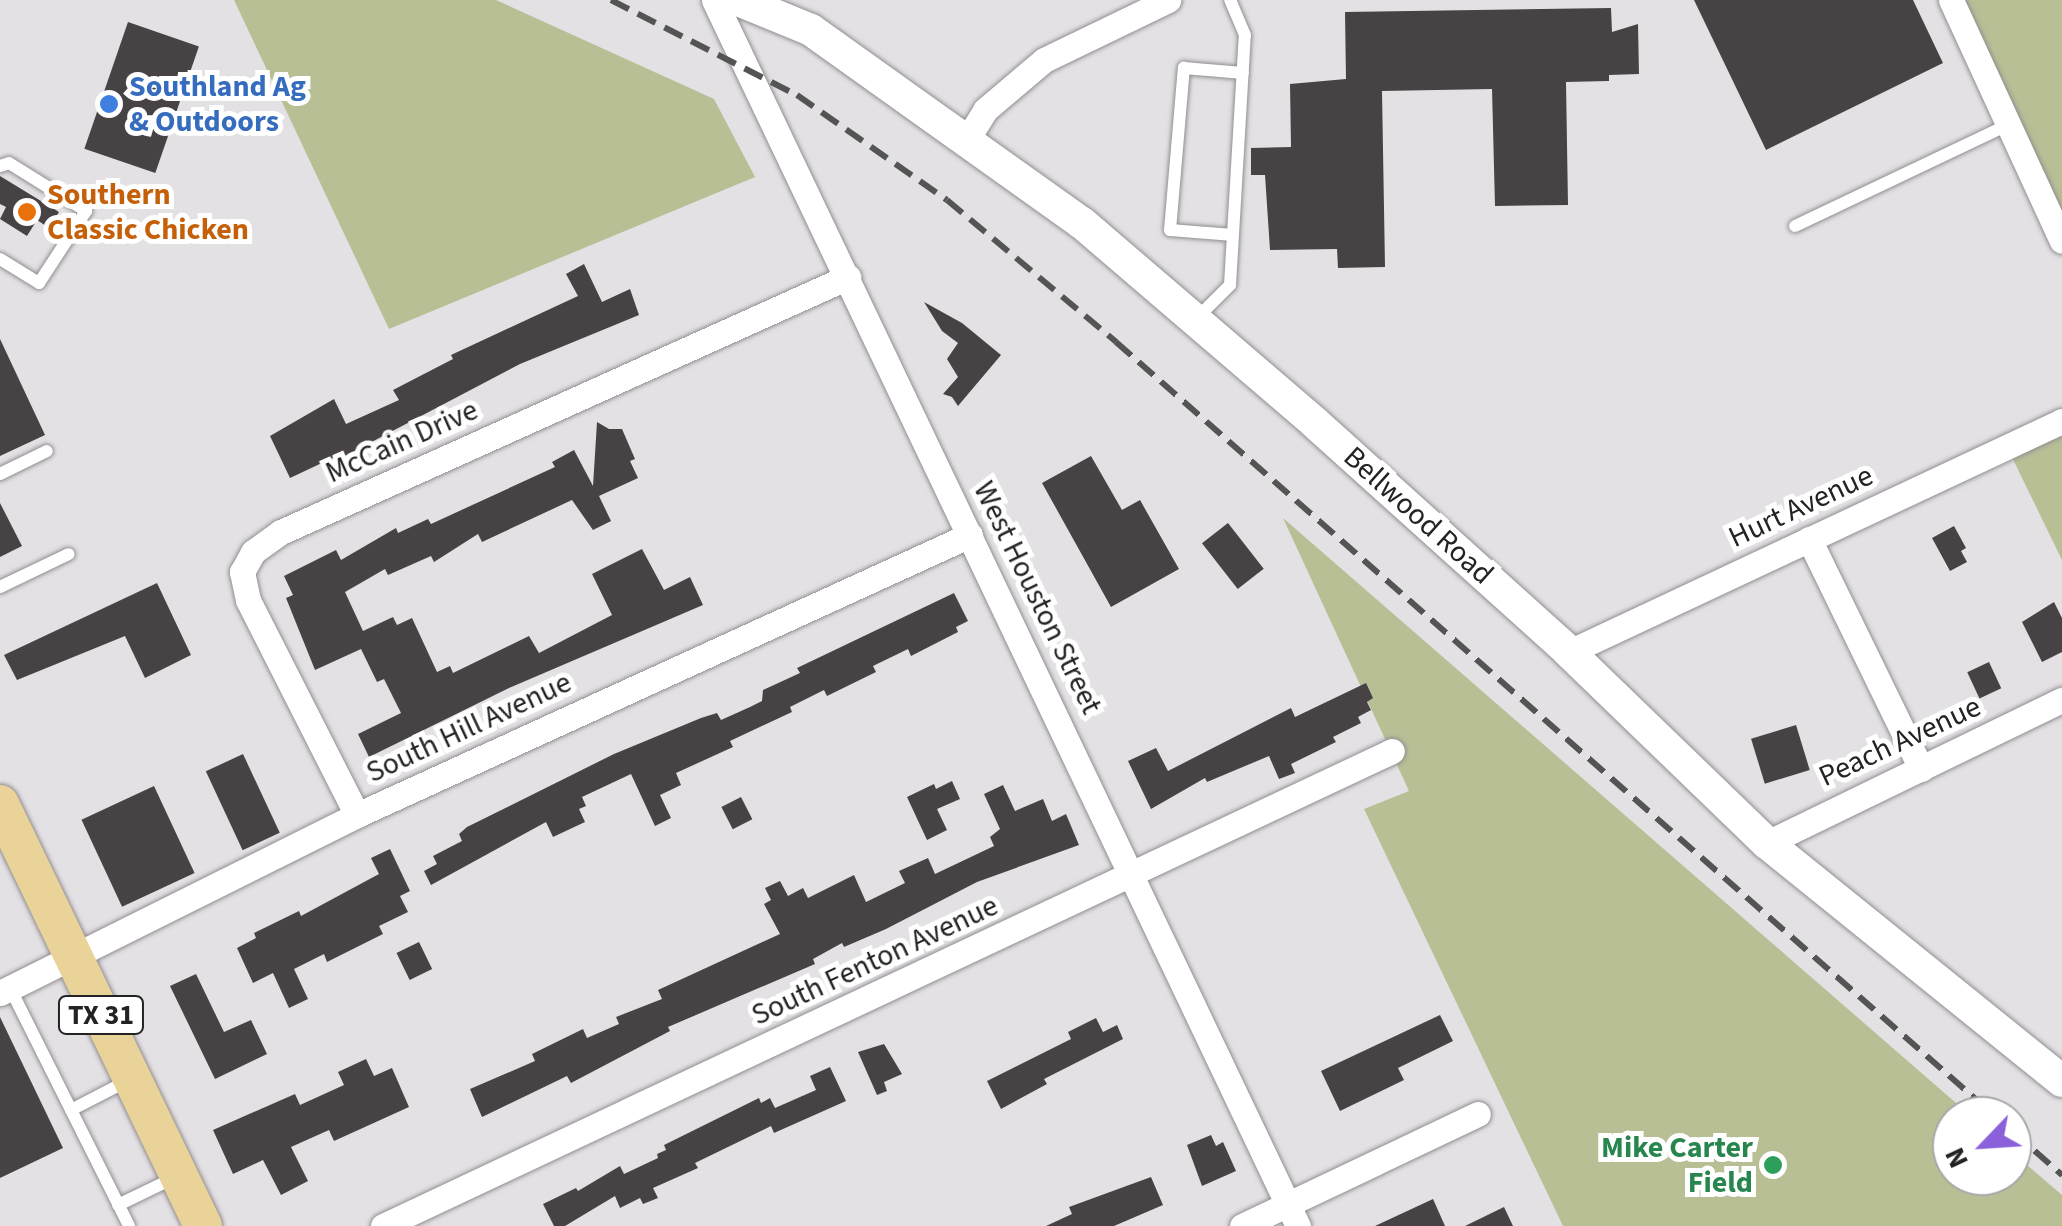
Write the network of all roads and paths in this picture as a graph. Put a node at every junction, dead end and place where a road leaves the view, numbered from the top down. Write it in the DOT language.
graph roads {
  1 [pos="714,0"];
  2 [pos="738,0"];
  3 [pos="1168,0"];
  4 [pos="1230,0"];
  5 [pos="1951,0"];
  6 [pos="1243,73"];
  7 [pos="2008,125"];
  8 [pos="966,141"];
  9 [pos="0,166"];
  10 [pos="1796,226"];
  11 [pos="1233,236"];
  12 [pos="2062,241"];
  13 [pos="0,259"];
  14 [pos="848,277"];
  15 [pos="1195,320"];
  16 [pos="2062,422"];
  17 [pos="46,450"];
  18 [pos="0,474"];
  19 [pos="970,534"];
  20 [pos="1809,539"];
  21 [pos="69,554"];
  22 [pos="0,587"];
  23 [pos="1569,652"];
  24 [pos="2062,700"];
  25 [pos="1392,751"];
  26 [pos="1921,769"];
  27 [pos="0,804"];
  28 [pos="357,815"];
  29 [pos="1767,843"];
  30 [pos="1134,876"];
  31 [pos="73,958"];
  32 [pos="5,990"];
  33 [pos="132,1079"];
  34 [pos="2062,1081"];
  35 [pos="71,1110"];
  36 [pos="1478,1114"];
  37 [pos="178,1176"];
  38 [pos="118,1205"];
  39 [pos="1293,1215"];
  40 [pos="129,1226"];
  41 [pos="202,1226"];
  42 [pos="383,1226"];
  43 [pos="1242,1226"];
  1 -- 14 [label="street, West Houston Street"];
  2 -- 8 [label="street, Bellwood Road"];
  3 -- 8 [label="street"];
  4 -- 6 [label="lane"];
  5 -- 7 [label="street"];
  6 -- 11 [label="lane"];
  6 -- 11 [label="lane"];
  7 -- 10 [label="lane"];
  7 -- 12 [label="street"];
  8 -- 15 [label="street, Bellwood Road"];
  9 -- 13 [label="lane"];
  11 -- 15 [label="lane"];
  14 -- 19 [label="street, West Houston Street"];
  14 -- 28 [label="street, McCain Drive"];
  15 -- 23 [label="street, Bellwood Road"];
  16 -- 20 [label="street, Hurt Avenue"];
  17 -- 18 [label="lane"];
  19 -- 28 [label="street, South Hill Avenue"];
  19 -- 30 [label="street, West Houston Street"];
  20 -- 23 [label="street, Hurt Avenue"];
  20 -- 26 [label="street"];
  21 -- 22 [label="lane"];
  23 -- 29 [label="street, Bellwood Road"];
  24 -- 26 [label="street, Peach Avenue"];
  25 -- 30 [label="street, South Fenton Avenue"];
  26 -- 29 [label="street, Peach Avenue"];
  27 -- 31 [label="main road, TX 31"];
  28 -- 31 [label="street, South Hill Avenue"];
  29 -- 34 [label="street, Bellwood Road"];
  30 -- 39 [label="street, West Houston Street"];
  30 -- 42 [label="street, South Fenton Avenue"];
  31 -- 32 [label="street, South Hill Avenue"];
  31 -- 33 [label="main road, TX 31"];
  32 -- 35 [label="lane"];
  33 -- 35 [label="lane"];
  33 -- 37 [label="main road, TX 31"];
  35 -- 38 [label="lane"];
  36 -- 39 [label="street"];
  37 -- 38 [label="lane"];
  37 -- 41 [label="main road, TX 31"];
  38 -- 40 [label="lane"];
  39 -- 43 [label="street"];
}
